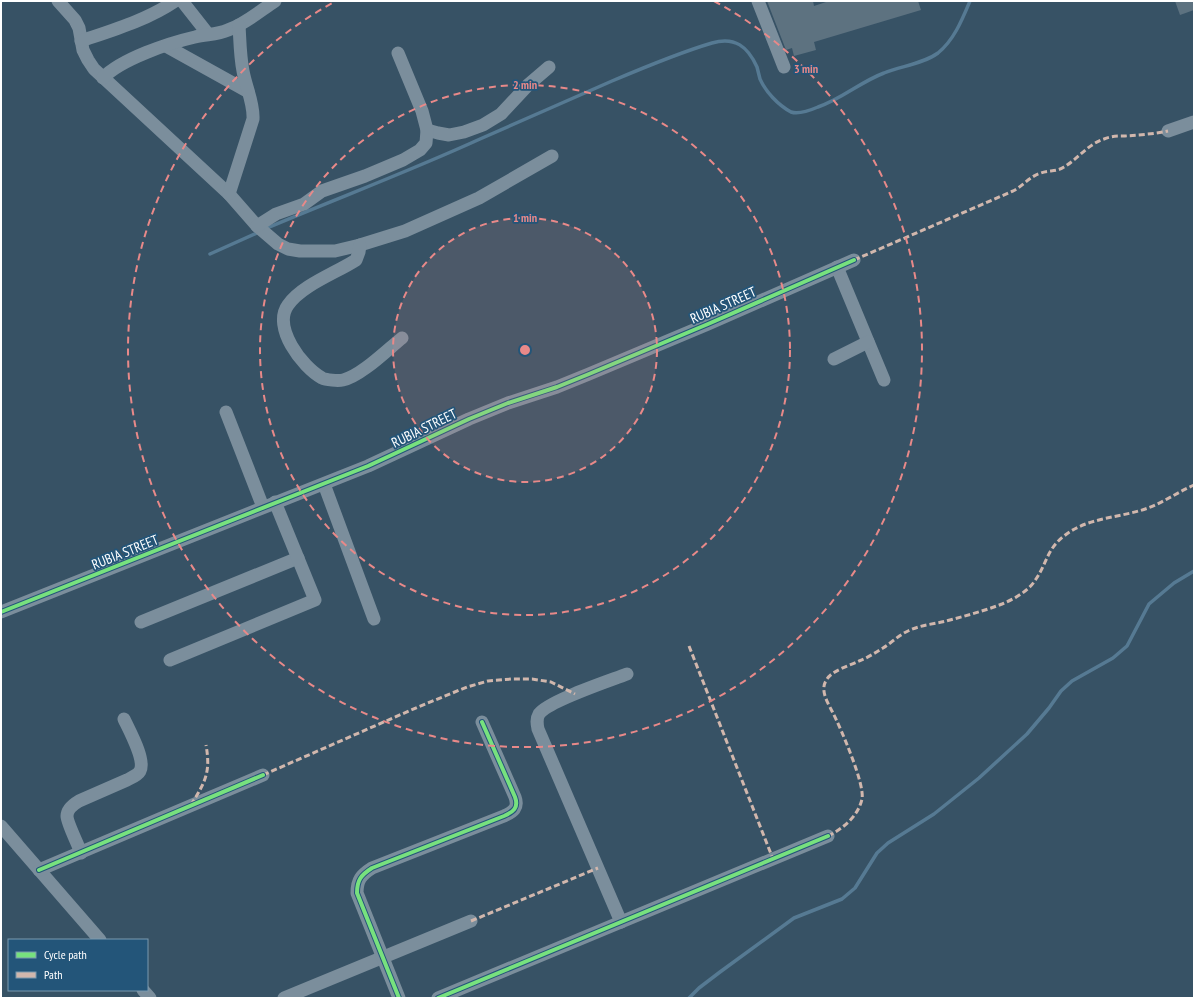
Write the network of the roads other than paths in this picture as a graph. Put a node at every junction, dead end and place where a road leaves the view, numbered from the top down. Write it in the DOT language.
graph roads {
  1 [pos="58,1"];
  2 [pos="175,1"];
  3 [pos="182,1"];
  4 [pos="275,1"];
  5 [pos="758,1"];
  6 [pos="239,25"];
  7 [pos="208,34"];
  8 [pos="81,41"];
  9 [pos="166,46"];
  10 [pos="398,53"];
  11 [pos="549,67"];
  12 [pos="784,67"];
  13 [pos="103,78"];
  14 [pos="247,90"];
  15 [pos="1194,122"];
  16 [pos="427,130"];
  17 [pos="1168,131"];
  18 [pos="552,156"];
  19 [pos="229,194"];
  20 [pos="257,226"];
  21 [pos="360,245"];
  22 [pos="854,260"];
  23 [pos="837,267"];
  24 [pos="402,338"];
  25 [pos="868,342"];
  26 [pos="834,359"];
  27 [pos="884,380"];
  28 [pos="226,412"];
  29 [pos="324,484"];
  30 [pos="269,505"];
  31 [pos="298,558"];
  32 [pos="1,612"];
  33 [pos="374,619"];
  34 [pos="141,622"];
  35 [pos="170,660"];
  36 [pos="627,674"];
  37 [pos="124,719"];
  38 [pos="482,722"];
  39 [pos="263,775"];
  40 [pos="1,826"];
  41 [pos="828,836"];
  42 [pos="81,853"];
  43 [pos="39,870"];
  44 [pos="471,921"];
  45 [pos="621,922"];
  46 [pos="99,939"];
  47 [pos="383,957"];
  48 [pos="284,998"];
  49 [pos="399,998"];
  50 [pos="438,998"];
  1 -- 8 [label="street"];
  2 -- 8 [label="street"];
  3 -- 7 [label="street"];
  4 -- 6 [label="street"];
  5 -- 12 [label="street"];
  6 -- 7 [label="street"];
  6 -- 14 [label="street"];
  7 -- 9 [label="street"];
  8 -- 13 [label="street"];
  9 -- 13 [label="street"];
  9 -- 14 [label="street"];
  10 -- 16 [label="street"];
  11 -- 16 [label="street"];
  13 -- 19 [label="street"];
  14 -- 19 [label="street"];
  15 -- 17 [label="street"];
  16 -- 20 [label="street"];
  18 -- 21 [label="street"];
  19 -- 20 [label="street"];
  20 -- 21 [label="street"];
  21 -- 24 [label="street"];
  22 -- 23 [label="street, RUBIA STREET"];
  23 -- 25 [label="street"];
  23 -- 29 [label="street, RUBIA STREET"];
  25 -- 26 [label="street"];
  25 -- 27 [label="street"];
  28 -- 30 [label="street"];
  29 -- 30 [label="street, RUBIA STREET"];
  29 -- 33 [label="street"];
  30 -- 31 [label="street"];
  30 -- 32 [label="street, RUBIA STREET"];
  31 -- 34 [label="street"];
  31 -- 35 [label="street"];
  36 -- 45 [label="street"];
  37 -- 42 [label="street"];
  38 -- 47 [label="street"];
  39 -- 42 [label="street"];
  40 -- 43 [label="street"];
  41 -- 45 [label="street"];
  42 -- 43 [label="street"];
  43 -- 46 [label="street"];
  44 -- 47 [label="street"];
  45 -- 50 [label="street"];
  47 -- 48 [label="street"];
  47 -- 49 [label="street"];
}
